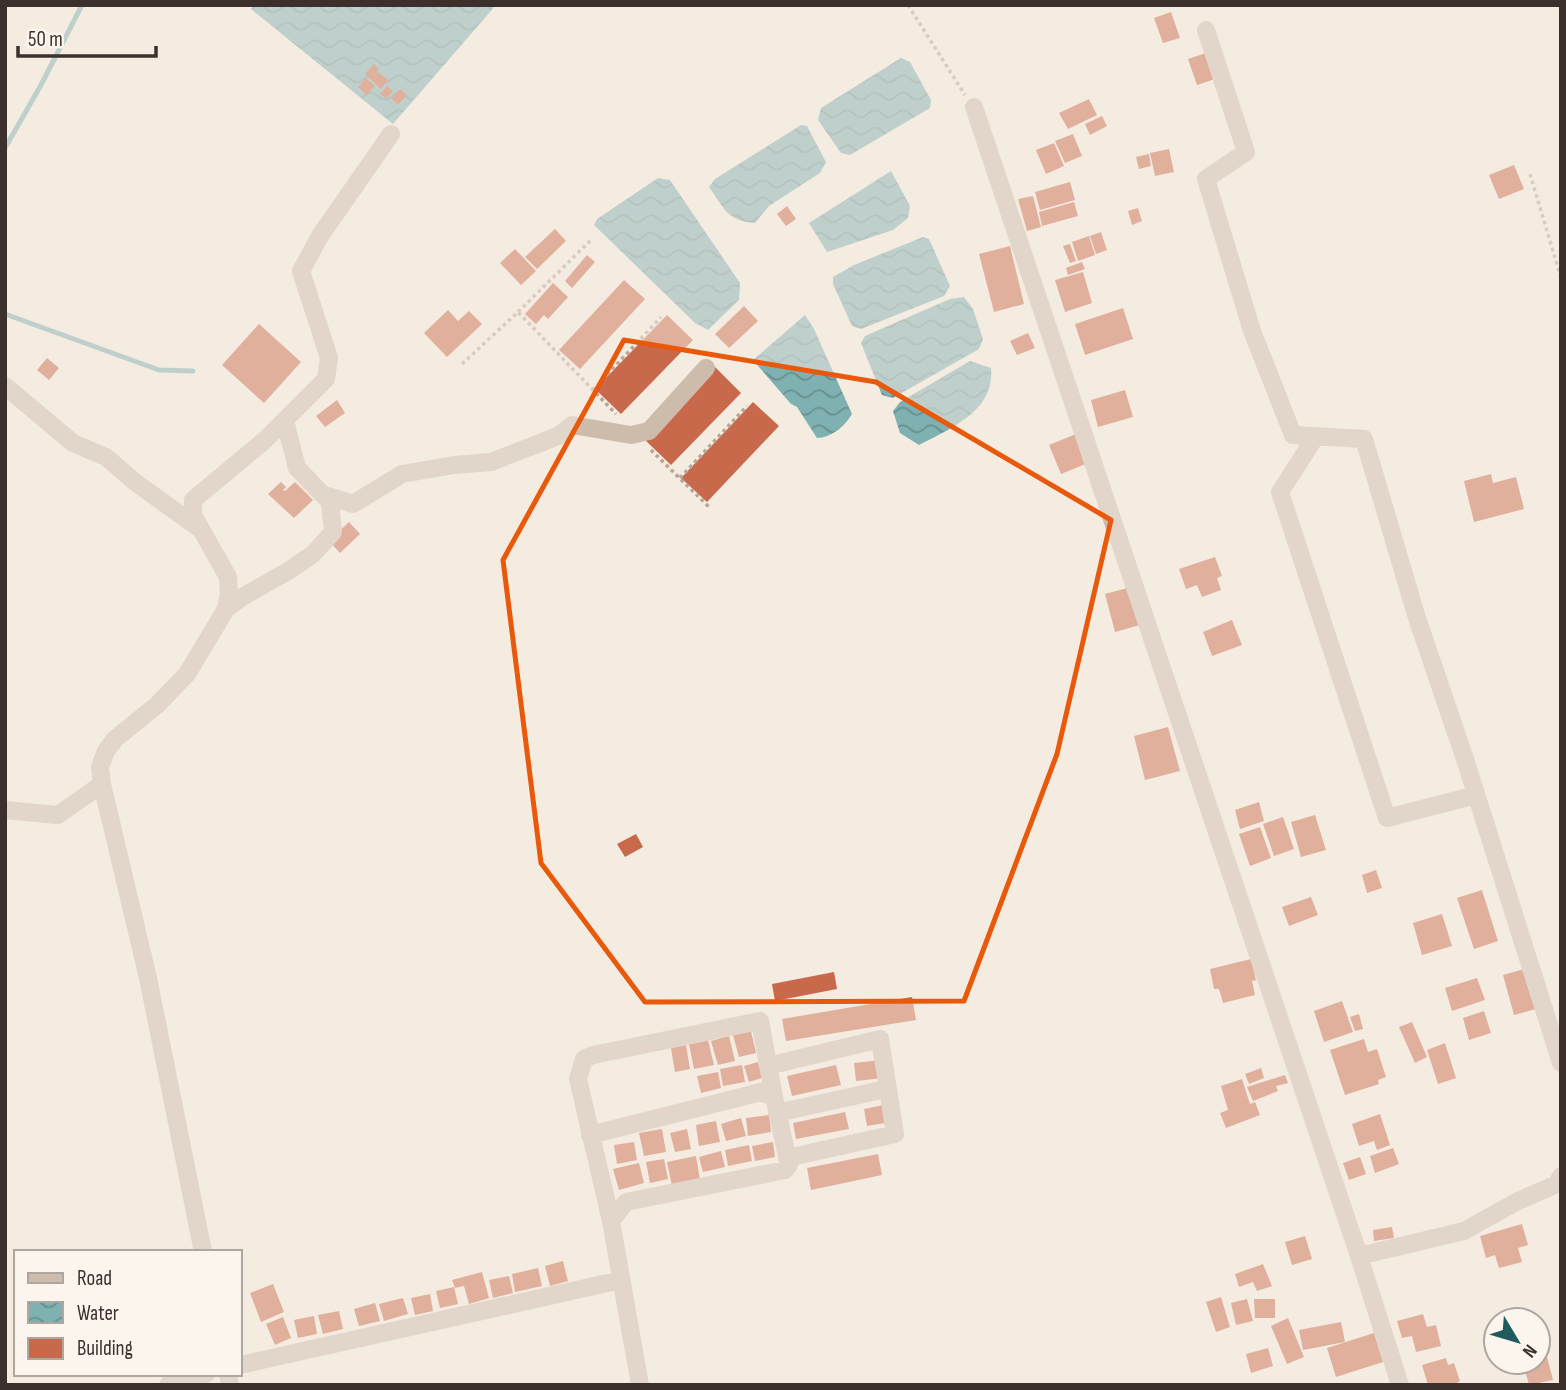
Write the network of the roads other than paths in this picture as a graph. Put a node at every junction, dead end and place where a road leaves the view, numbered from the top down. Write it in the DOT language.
graph roads {
  1 [pos="1206,30"];
  2 [pos="974,107"];
  3 [pos="391,134"];
  4 [pos="706,368"];
  5 [pos="5,386"];
  6 [pos="285,421"];
  7 [pos="1316,436"];
  8 [pos="322,494"];
  9 [pos="203,531"];
  10 [pos="226,609"];
  11 [pos="102,784"];
  12 [pos="1476,795"];
  13 [pos="5,810"];
  14 [pos="1561,1063"];
  15 [pos="768,1066"];
  16 [pos="886,1089"];
  17 [pos="776,1105"];
  18 [pos="590,1135"];
  19 [pos="787,1158"];
  20 [pos="1561,1176"];
  21 [pos="611,1221"];
  22 [pos="203,1250"];
  23 [pos="1359,1256"];
  24 [pos="621,1280"];
  25 [pos="242,1365"];
  26 [pos="199,1376"];
  27 [pos="168,1385"];
  28 [pos="640,1385"];
  29 [pos="1400,1385"];
  1 -- 7 [label="street"];
  2 -- 23 [label="street"];
  3 -- 6 [label="street"];
  4 -- 8 [label="street"];
  5 -- 9 [label="street"];
  6 -- 8 [label="street"];
  6 -- 9 [label="street"];
  7 -- 12 [label="street"];
  7 -- 12 [label="street"];
  8 -- 10 [label="street"];
  9 -- 10 [label="street"];
  10 -- 11 [label="street"];
  11 -- 13 [label="street"];
  11 -- 22 [label="street"];
  12 -- 14 [label="street"];
  15 -- 16 [label="street"];
  15 -- 17 [label="street"];
  15 -- 18 [label="street"];
  16 -- 17 [label="street"];
  16 -- 19 [label="street"];
  17 -- 18 [label="street"];
  17 -- 19 [label="street"];
  18 -- 21 [label="street"];
  19 -- 21 [label="street"];
  20 -- 23 [label="street"];
  21 -- 24 [label="street"];
  23 -- 29 [label="street"];
  24 -- 25 [label="street"];
  24 -- 28 [label="street"];
  26 -- 27 [label="street"];
}
